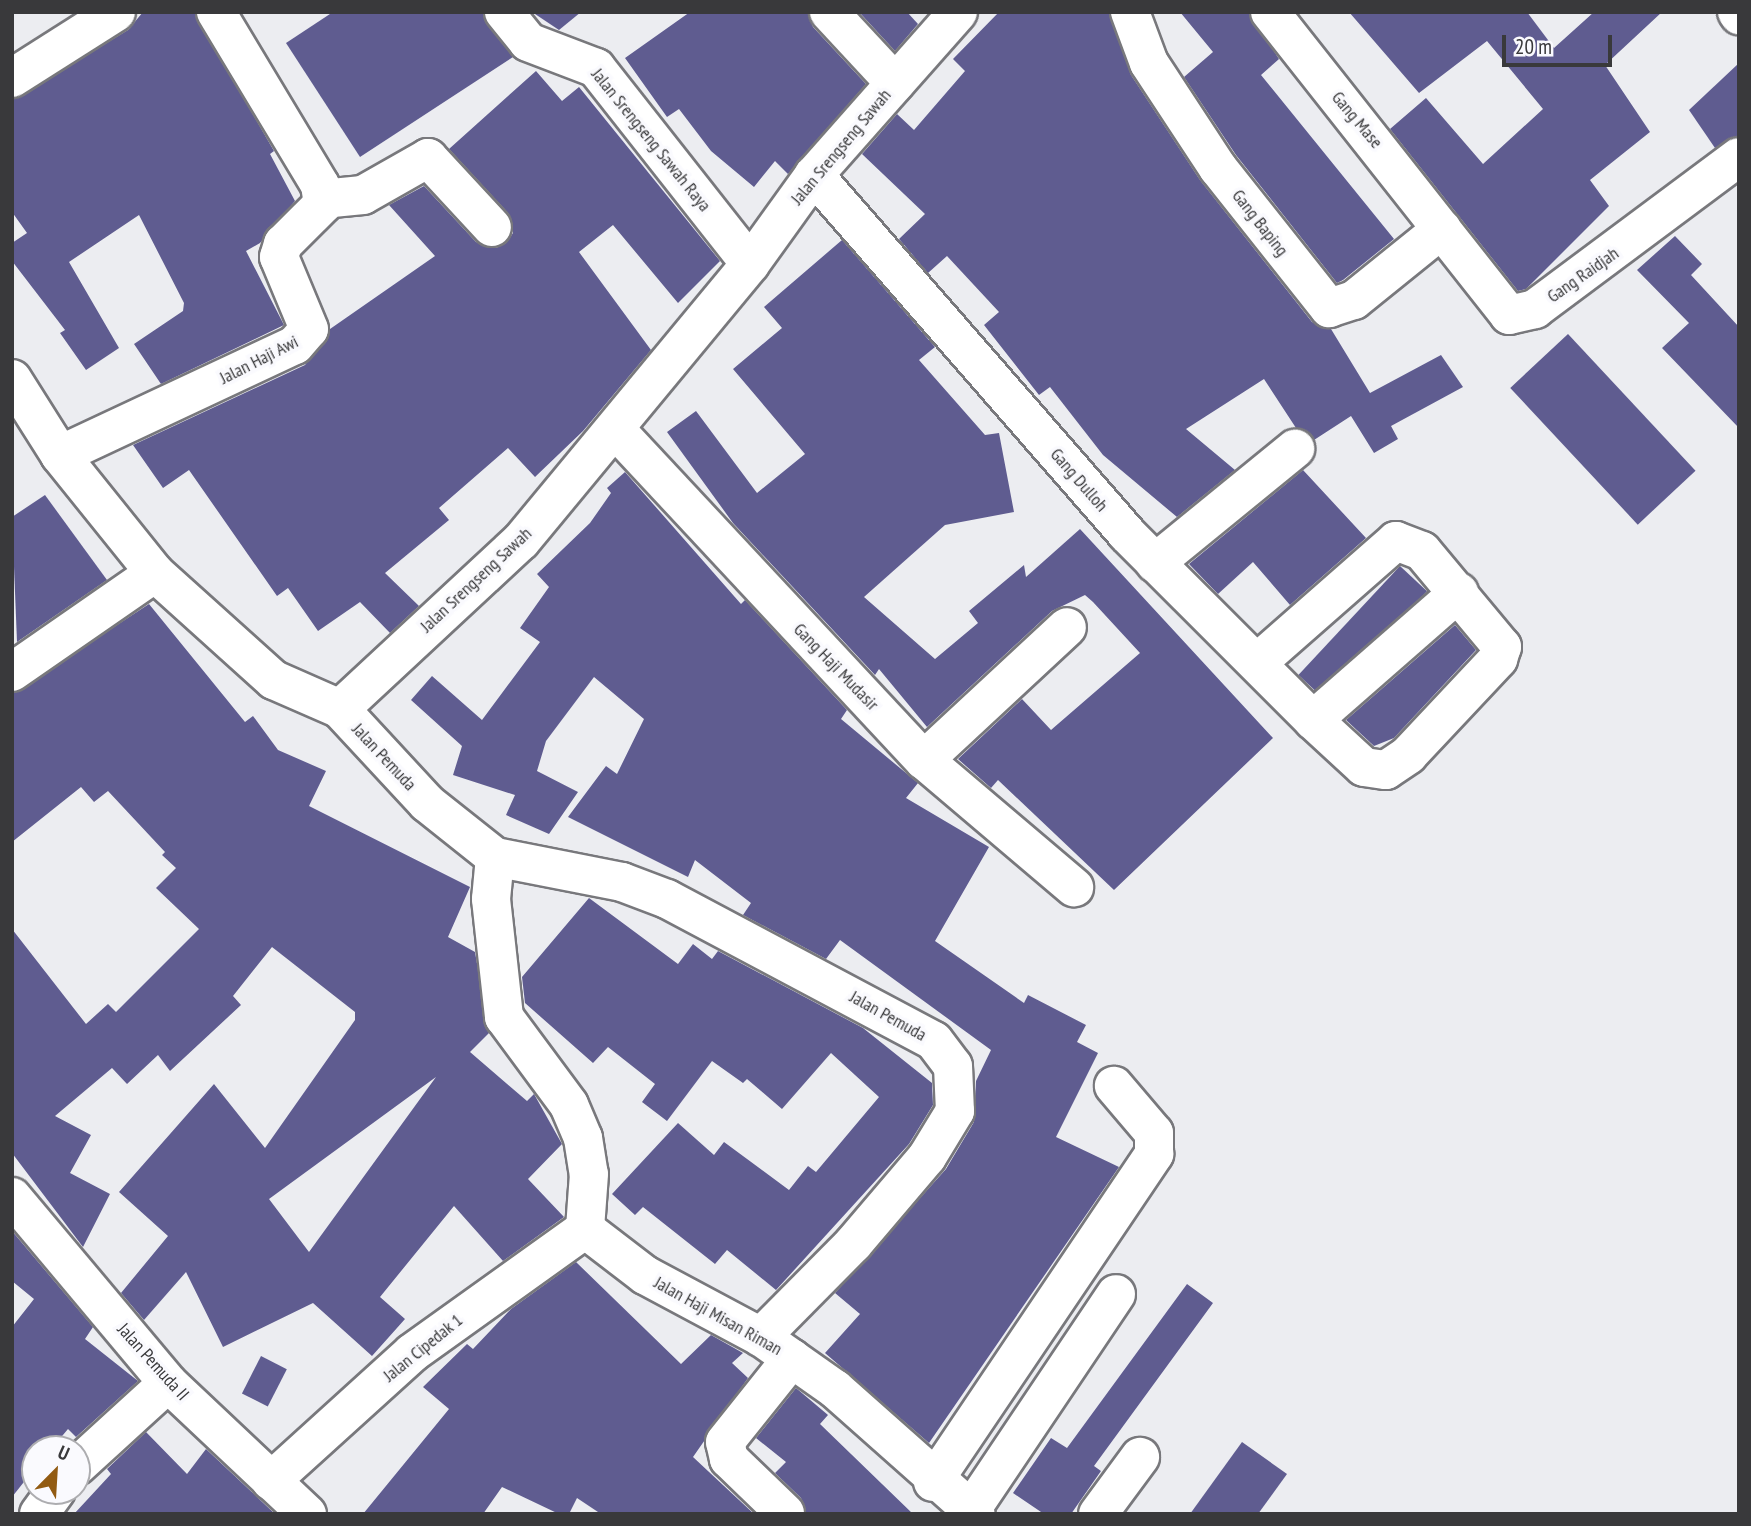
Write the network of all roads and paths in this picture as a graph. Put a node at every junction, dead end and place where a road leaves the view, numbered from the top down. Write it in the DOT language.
graph roads {
  1 [pos="116,12"];
  2 [pos="216,12"];
  3 [pos="504,12"];
  4 [pos="829,12"];
  5 [pos="1130,12"];
  6 [pos="1270,12"];
  7 [pos="952,15"];
  8 [pos="12,78"];
  9 [pos="895,83"];
  10 [pos="1739,157"];
  11 [pos="814,175"];
  12 [pos="322,199"];
  13 [pos="492,227"];
  14 [pos="1442,229"];
  15 [pos="750,264"];
  16 [pos="12,379"];
  17 [pos="615,429"];
  18 [pos="1295,449"];
  19 [pos="61,455"];
  20 [pos="1155,563"];
  21 [pos="155,573"];
  22 [pos="1459,592"];
  23 [pos="1067,627"];
  24 [pos="1257,663"];
  25 [pos="12,672"];
  26 [pos="340,709"];
  27 [pos="1313,720"];
  28 [pos="924,760"];
  29 [pos="495,857"];
  30 [pos="1074,887"];
  31 [pos="1114,1086"];
  32 [pos="12,1197"];
  33 [pos="585,1229"];
  34 [pos="1116,1294"];
  35 [pos="777,1348"];
  36 [pos="168,1383"];
  37 [pos="91,1453"];
  38 [pos="1140,1457"];
  39 [pos="271,1480"];
  40 [pos="933,1482"];
  41 [pos="974,1512"];
  42 [pos="785,1513"];
  43 [pos="307,1514"];
  44 [pos="1097,1514"];
  1 -- 8 [label="street"];
  2 -- 12 [label="street"];
  3 -- 15 [label="street, Jalan Srengseng Sawah Raya"];
  4 -- 9 [label="street"];
  5 -- 14 [label="street, Gang Baping"];
  6 -- 14 [label="street, Gang Mase"];
  7 -- 9 [label="street, Jalan Srengseng Sawah"];
  9 -- 11 [label="street, Jalan Srengseng Sawah"];
  10 -- 14 [label="street, Gang Raidjah"];
  11 -- 15 [label="street, Jalan Srengseng Sawah"];
  11 -- 20 [label="street, Gang Dulloh"];
  12 -- 13 [label="street"];
  12 -- 19 [label="street, Jalan Haji Awi"];
  15 -- 17 [label="street, Jalan Srengseng Sawah"];
  16 -- 19 [label="street"];
  17 -- 26 [label="street, Jalan Srengseng Sawah"];
  17 -- 28 [label="street, Gang Haji Mudasir"];
  18 -- 20 [label="street"];
  19 -- 21 [label="street"];
  20 -- 24 [label="street, Gang Dulloh"];
  21 -- 25 [label="street"];
  21 -- 26 [label="street"];
  22 -- 24 [label="street"];
  22 -- 27 [label="street"];
  22 -- 27 [label="street, Gang Dulloh"];
  23 -- 28 [label="street"];
  24 -- 27 [label="street, Gang Dulloh"];
  26 -- 29 [label="street, Jalan Pemuda"];
  28 -- 30 [label="street, Gang Haji Mudasir"];
  29 -- 33 [label="street"];
  29 -- 35 [label="street, Jalan Pemuda"];
  31 -- 40 [label="street"];
  32 -- 36 [label="street, Jalan Pemuda II"];
  33 -- 35 [label="street, Jalan Haji Misan Riman"];
  33 -- 39 [label="street, Jalan Cipedak 1"];
  34 -- 41 [label="street"];
  35 -- 40 [label="street, Jalan Haji Misan Riman"];
  35 -- 42 [label="street, Jalan Pemuda"];
  36 -- 37 [label="street"];
  36 -- 39 [label="street, Jalan Pemuda II"];
  38 -- 44 [label="street"];
  39 -- 43 [label="street, Jalan Pemuda II"];
  40 -- 41 [label="street, Jalan Haji Misan Riman"];
}
